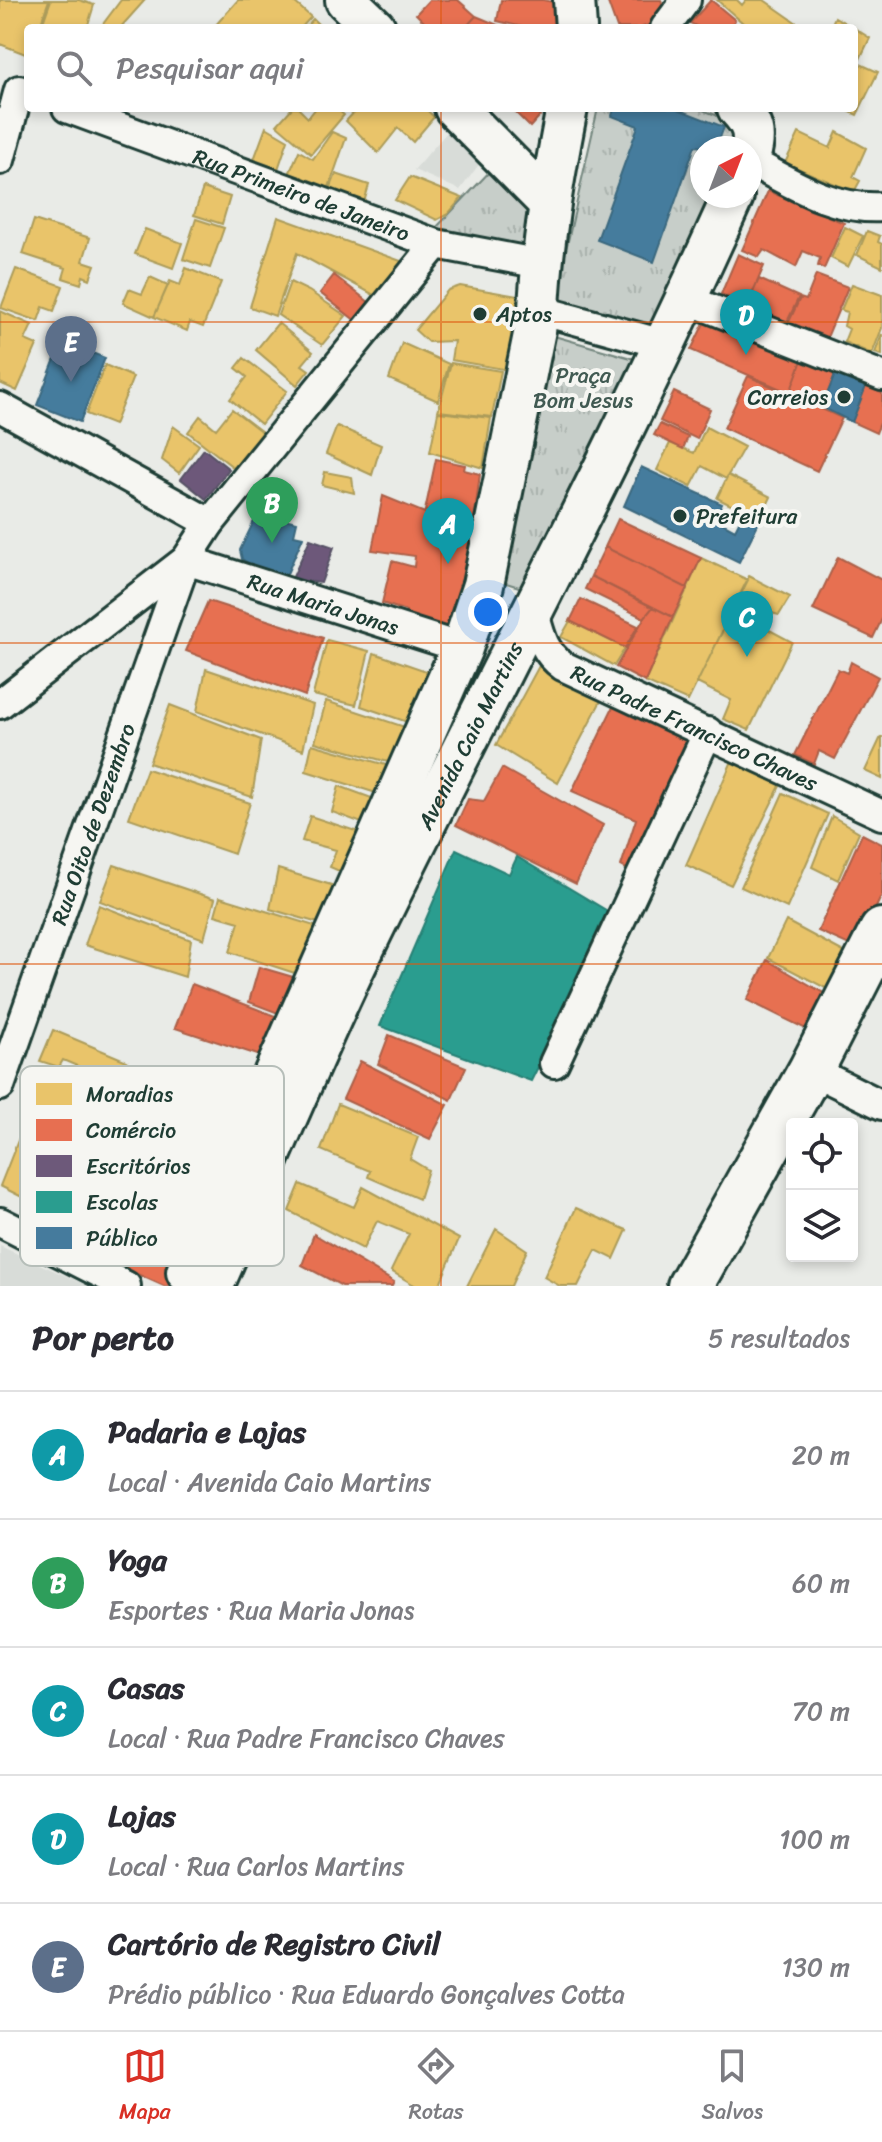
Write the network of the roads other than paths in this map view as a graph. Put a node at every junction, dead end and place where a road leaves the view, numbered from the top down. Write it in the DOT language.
graph roads {
  1 [pos="346,0"];
  2 [pos="574,0"];
  3 [pos="686,0"];
  4 [pos="371,24"];
  5 [pos="577,24"];
  6 [pos="668,24"];
  7 [pos="16,86"];
  8 [pos="78,112"];
  9 [pos="741,112"];
  10 [pos="464,117"];
  11 [pos="565,118"];
  12 [pos="754,136"];
  13 [pos="0,160"];
  14 [pos="762,165"];
  15 [pos="549,203"];
  16 [pos="882,207"];
  17 [pos="728,208"];
  18 [pos="436,244"];
  19 [pos="541,264"];
  20 [pos="686,299"];
  21 [pos="539,310"];
  22 [pos="663,344"];
  23 [pos="882,376"];
  24 [pos="0,407"];
  25 [pos="210,523"];
  26 [pos="186,560"];
  27 [pos="483,585"];
  28 [pos="534,612"];
  29 [pos="462,648"];
  30 [pos="0,704"];
  31 [pos="708,732"];
  32 [pos="882,815"];
  33 [pos="882,931"];
  34 [pos="554,1063"];
  35 [pos="811,1070"];
  36 [pos="284,1076"];
  37 [pos="0,1086"];
  38 [pos="882,1105"];
  39 [pos="284,1110"];
  40 [pos="0,1222"];
  41 [pos="20,1232"];
  42 [pos="87,1266"];
  43 [pos="126,1286"];
  44 [pos="690,1286"];
  1 -- 4 [label="main road"];
  2 -- 5 [label="main road"];
  3 -- 6 [label="street"];
  7 -- 13 [label="street"];
  8 -- 18 [label="street, Rua Primeiro de Janeiro"];
  9 -- 12 [label="main road"];
  10 -- 11 [label="main road"];
  10 -- 15 [label="main road"];
  11 -- 15 [label="main road, Avenida Caio Martins"];
  14 -- 16 [label="street"];
  15 -- 19 [label="main road, Avenida Caio Martins"];
  17 -- 20 [label="main road, Avenida Caio Martins"];
  18 -- 19 [label="street, Rua Primeiro de Janeiro"];
  18 -- 25 [label="street"];
  19 -- 21 [label="main road, Avenida Caio Martins"];
  20 -- 22 [label="main road, Avenida Caio Martins"];
  20 -- 23 [label="street"];
  21 -- 22 [label="street"];
  21 -- 27 [label="main road, Avenida Caio Martins"];
  22 -- 28 [label="main road, Avenida Caio Martins"];
  24 -- 25 [label="street"];
  25 -- 26 [label="street"];
  26 -- 29 [label="street, Rua Maria Jonas"];
  26 -- 30 [label="street"];
  26 -- 37 [label="street, Rua Oito de Dezembro"];
  27 -- 28 [label="main road"];
  27 -- 29 [label="main road, Avenida Caio Martins"];
  28 -- 31 [label="street, Rua Padre Francisco Chaves"];
  28 -- 39 [label="main road, Avenida Caio Martins"];
  29 -- 36 [label="main road, Avenida Caio Martins"];
  31 -- 32 [label="street, Rua Padre Francisco Chaves"];
  31 -- 34 [label="street"];
  33 -- 35 [label="highway"];
  35 -- 38 [label="street"];
  35 -- 44 [label="highway"];
  40 -- 41 [label="street"];
  42 -- 43 [label="street"];
}
